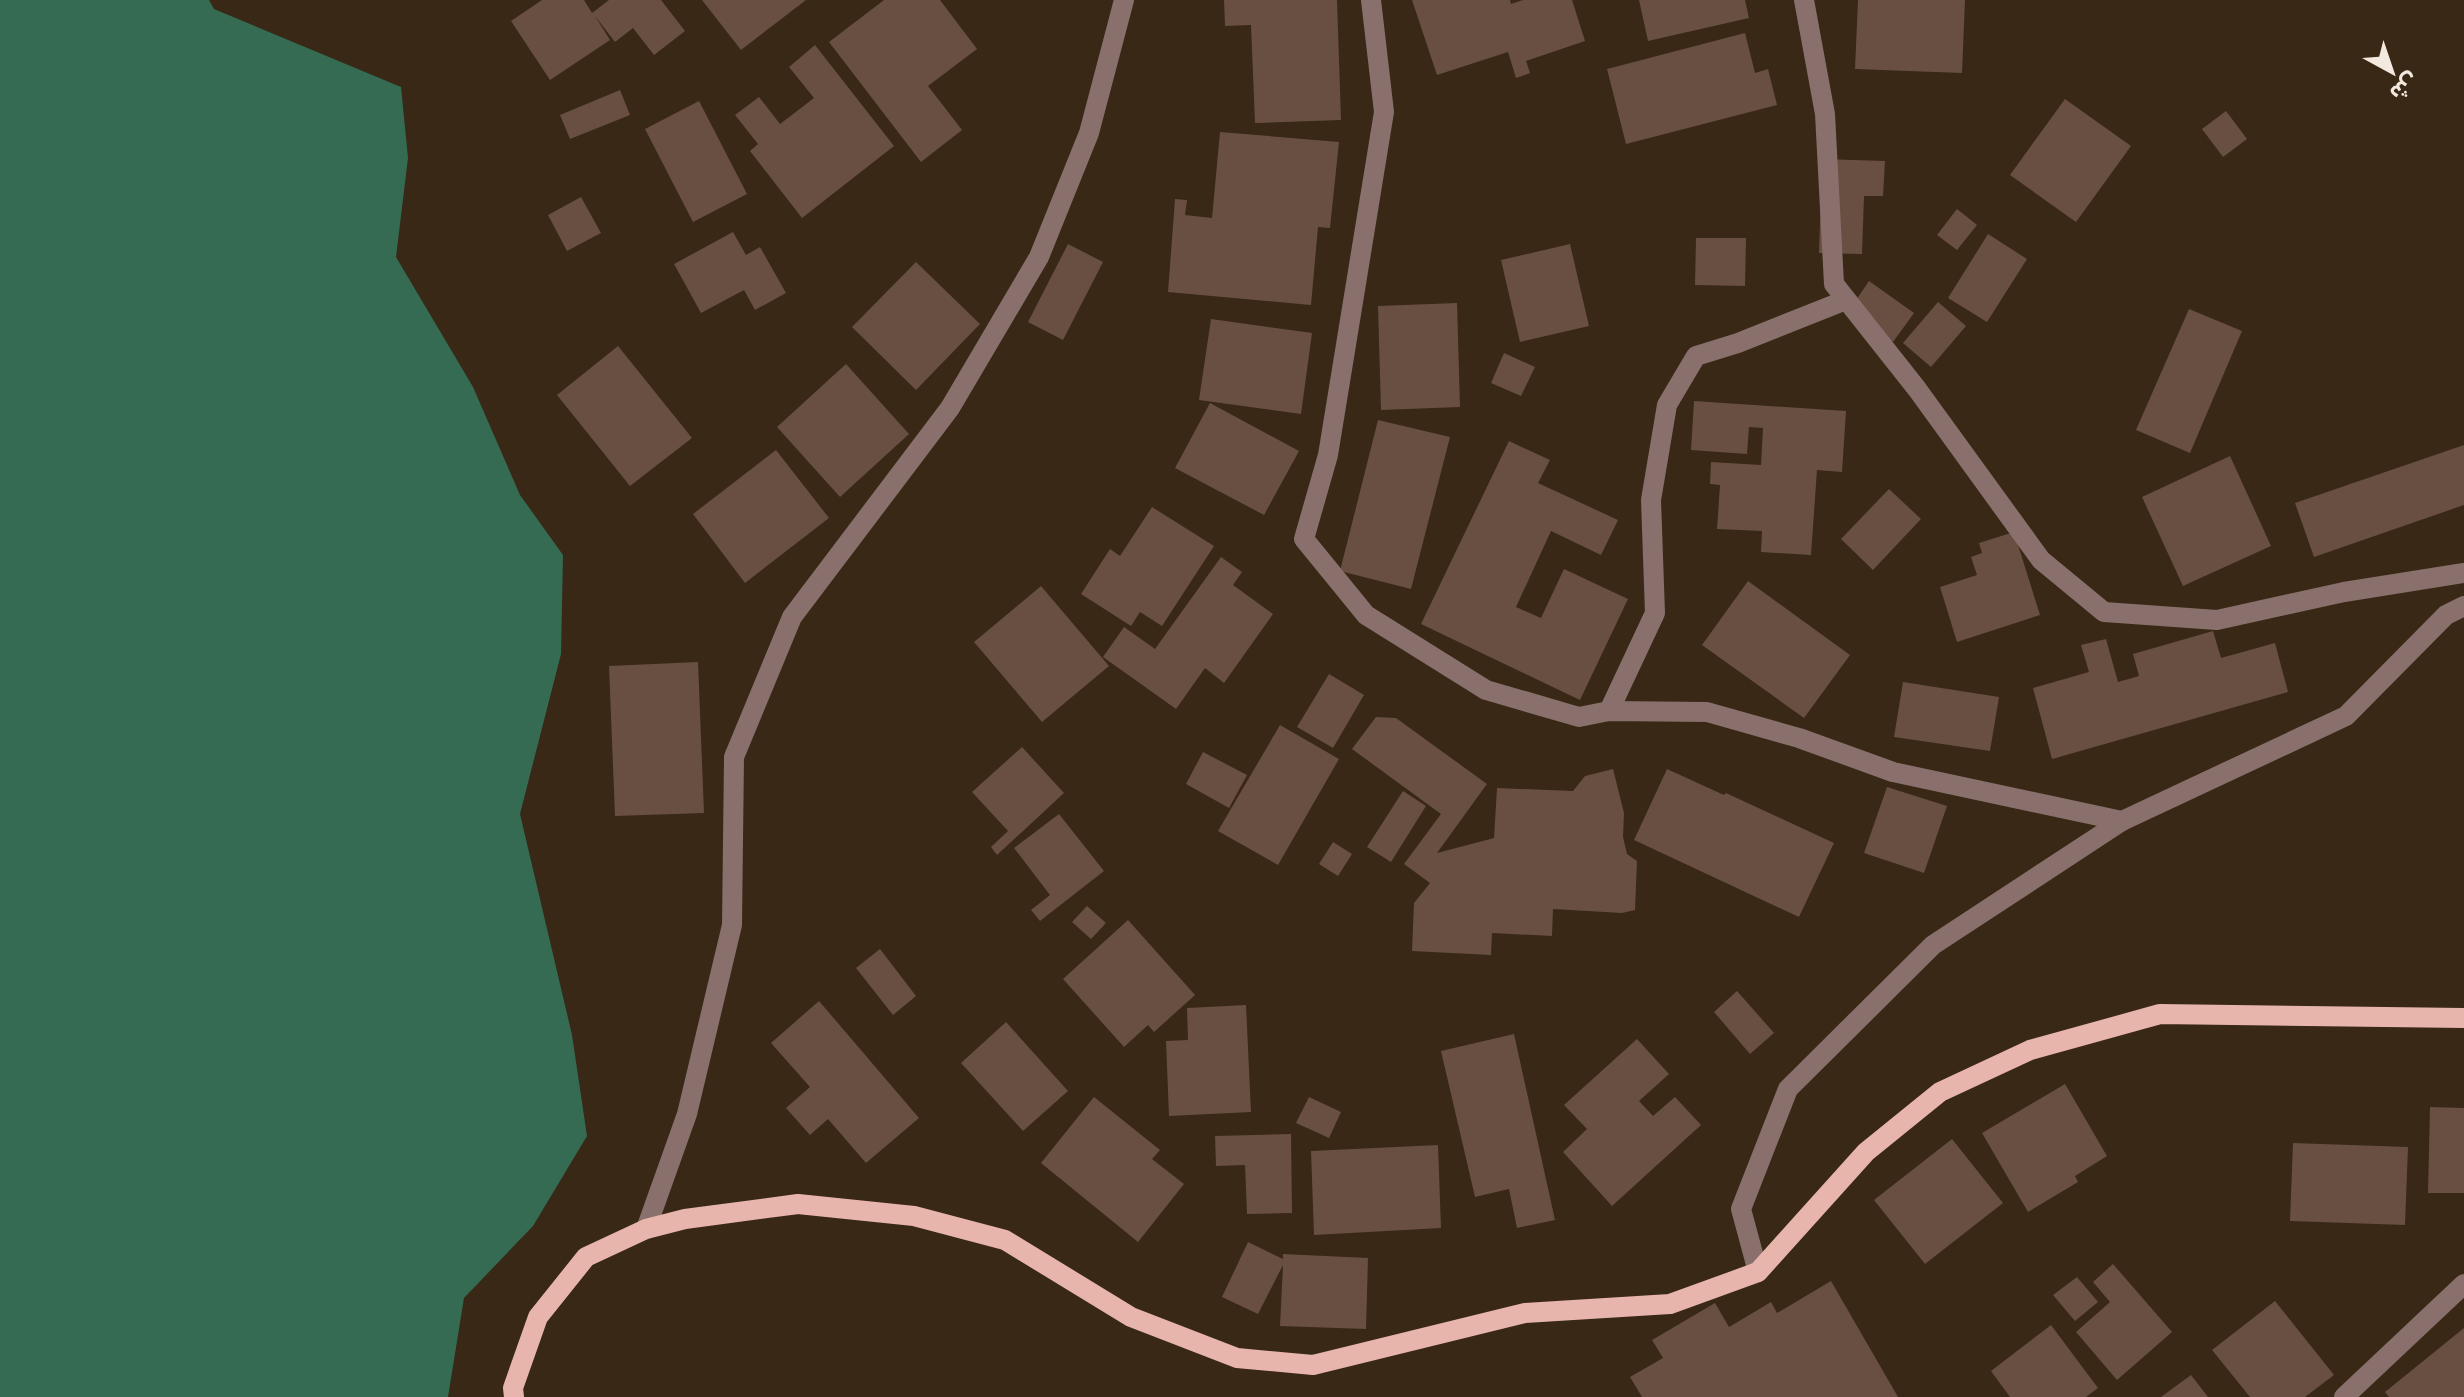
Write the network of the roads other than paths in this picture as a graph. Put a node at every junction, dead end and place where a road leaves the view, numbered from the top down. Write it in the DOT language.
graph roads {
  1 [pos="1124,0"];
  2 [pos="1371,0"];
  3 [pos="1804,0"];
  4 [pos="1846,300"];
  5 [pos="2464,573"];
  6 [pos="2464,606"];
  7 [pos="1609,711"];
  8 [pos="2122,821"];
  9 [pos="2464,1018"];
  10 [pos="646,1229"];
  11 [pos="1758,1272"];
  12 [pos="2464,1284"];
  13 [pos="514,1397"];
  14 [pos="2344,1397"];
  1 -- 10 [label="street"];
  2 -- 7 [label="street"];
  3 -- 4 [label="street"];
  4 -- 5 [label="street"];
  4 -- 7 [label="street"];
  6 -- 8 [label="street"];
  7 -- 8 [label="street"];
  8 -- 11 [label="street"];
  9 -- 11 [label="main road"];
  10 -- 11 [label="main road"];
  10 -- 13 [label="main road"];
  12 -- 14 [label="street"];
}
